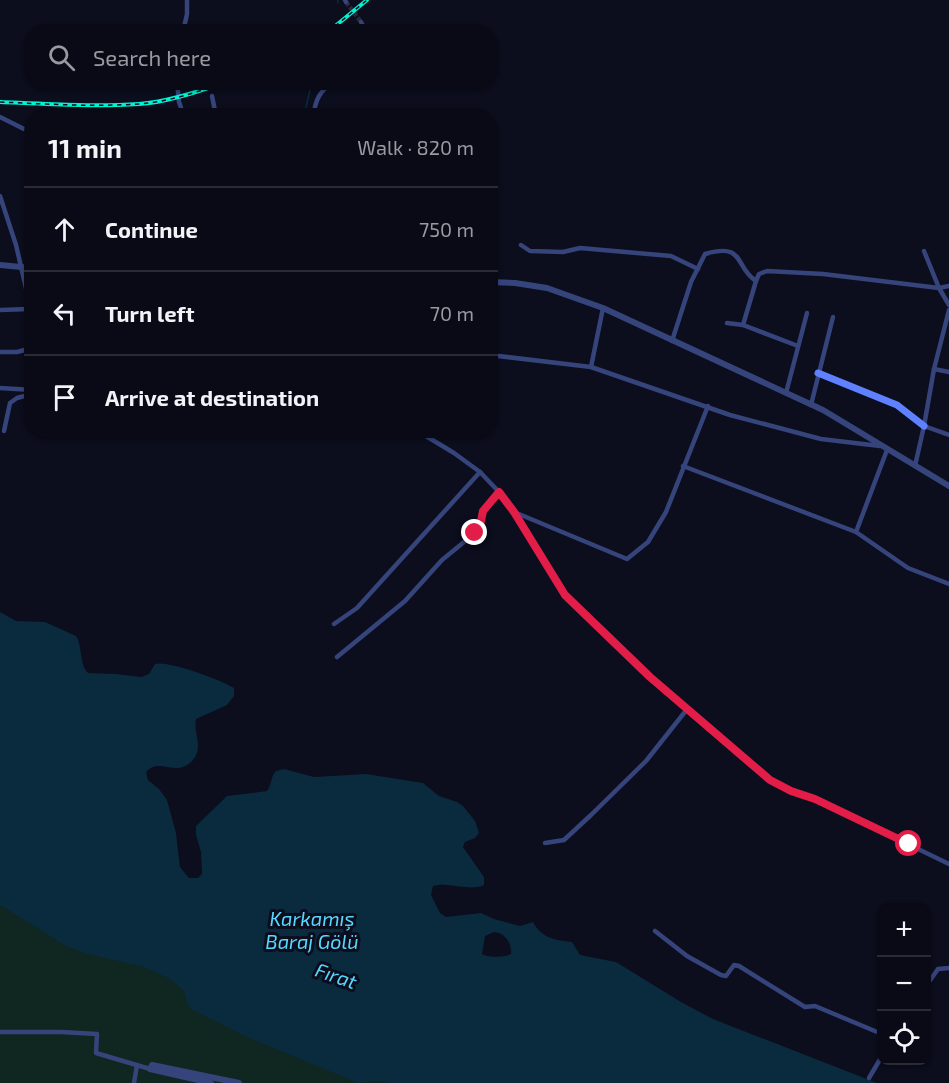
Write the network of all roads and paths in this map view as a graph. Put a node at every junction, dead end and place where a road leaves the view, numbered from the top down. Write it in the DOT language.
graph roads {
  1 [pos="187,0"];
  2 [pos="185,24"];
  3 [pos="177,90"];
  4 [pos="322,90"];
  5 [pos="212,96"];
  6 [pos="181,108"];
  7 [pos="214,108"];
  8 [pos="315,108"];
  9 [pos="0,117"];
  10 [pos="24,129"];
  11 [pos="0,196"];
  12 [pos="521,245"];
  13 [pos="924,252"];
  14 [pos="0,265"];
  15 [pos="21,268"];
  16 [pos="698,269"];
  17 [pos="24,282"];
  18 [pos="498,282"];
  19 [pos="756,282"];
  20 [pos="949,286"];
  21 [pos="939,288"];
  22 [pos="949,308"];
  23 [pos="603,309"];
  24 [pos="0,310"];
  25 [pos="24,311"];
  26 [pos="807,313"];
  27 [pos="834,317"];
  28 [pos="727,323"];
  29 [pos="743,325"];
  30 [pos="672,341"];
  31 [pos="798,346"];
  32 [pos="24,350"];
  33 [pos="0,352"];
  34 [pos="498,356"];
  35 [pos="591,367"];
  36 [pos="934,369"];
  37 [pos="949,372"];
  38 [pos="818,373"];
  39 [pos="0,388"];
  40 [pos="24,391"];
  41 [pos="786,393"];
  42 [pos="24,395"];
  43 [pos="811,405"];
  44 [pos="708,406"];
  45 [pos="924,426"];
  46 [pos="4,431"];
  47 [pos="949,435"];
  48 [pos="429,438"];
  49 [pos="885,448"];
  50 [pos="683,466"];
  51 [pos="915,466"];
  52 [pos="480,472"];
  53 [pos="949,484"];
  54 [pos="499,492"];
  55 [pos="514,512"];
  56 [pos="856,532"];
  57 [pos="949,584"];
  58 [pos="334,624"];
  59 [pos="337,657"];
  60 [pos="688,708"];
  61 [pos="545,843"];
  62 [pos="949,864"];
  63 [pos="655,931"];
  64 [pos="949,968"];
  65 [pos="931,980"];
  66 [pos="0,1032"];
  67 [pos="877,1032"];
  68 [pos="877,1064"];
  69 [pos="137,1065"];
  70 [pos="150,1069"];
  71 [pos="179,1072"];
  72 [pos="869,1078"];
  73 [pos="134,1083"];
  74 [pos="178,1083"];
  75 [pos="211,1083"];
  76 [pos="239,1083"];
  1 -- 2 [label="street"];
  3 -- 6 [label="street"];
  4 -- 8 [label="street"];
  5 -- 7 [label="street"];
  9 -- 10 [label="street"];
  11 -- 15 [label="street"];
  12 -- 16 [label="street"];
  13 -- 21 [label="street"];
  14 -- 15 [label="street"];
  15 -- 17 [label="street"];
  16 -- 19 [label="street"];
  16 -- 30 [label="street"];
  18 -- 23 [label="street"];
  19 -- 21 [label="street"];
  19 -- 29 [label="street"];
  20 -- 21 [label="street"];
  21 -- 22 [label="street"];
  22 -- 36 [label="street"];
  23 -- 30 [label="street"];
  23 -- 35 [label="street"];
  24 -- 25 [label="street"];
  26 -- 31 [label="street"];
  27 -- 38 [label="street"];
  28 -- 29 [label="street"];
  29 -- 31 [label="street"];
  30 -- 41 [label="street"];
  31 -- 41 [label="street"];
  32 -- 33 [label="street"];
  34 -- 35 [label="street"];
  35 -- 44 [label="street"];
  36 -- 37 [label="street"];
  36 -- 45 [label="street"];
  38 -- 43 [label="street"];
  38 -- 45 [label="main road"];
  39 -- 40 [label="street"];
  41 -- 43 [label="street"];
  42 -- 46 [label="street"];
  43 -- 49 [label="street"];
  44 -- 49 [label="street"];
  44 -- 50 [label="street"];
  45 -- 47 [label="street"];
  45 -- 51 [label="street"];
  48 -- 52 [label="street"];
  49 -- 51 [label="street"];
  49 -- 56 [label="street"];
  50 -- 55 [label="street"];
  50 -- 56 [label="street"];
  51 -- 53 [label="street"];
  52 -- 54 [label="street"];
  52 -- 58 [label="street"];
  54 -- 55 [label="street"];
  54 -- 59 [label="street"];
  55 -- 60 [label="street"];
  56 -- 57 [label="street"];
  60 -- 61 [label="street"];
  60 -- 62 [label="street"];
  63 -- 67 [label="street"];
  64 -- 65 [label="street"];
  66 -- 69 [label="street"];
  68 -- 72 [label="street"];
  69 -- 70 [label="street"];
  69 -- 73 [label="street"];
  70 -- 71 [label="street"];
  71 -- 74 [label="street"];
  71 -- 75 [label="street"];
  71 -- 76 [label="street"];
}
